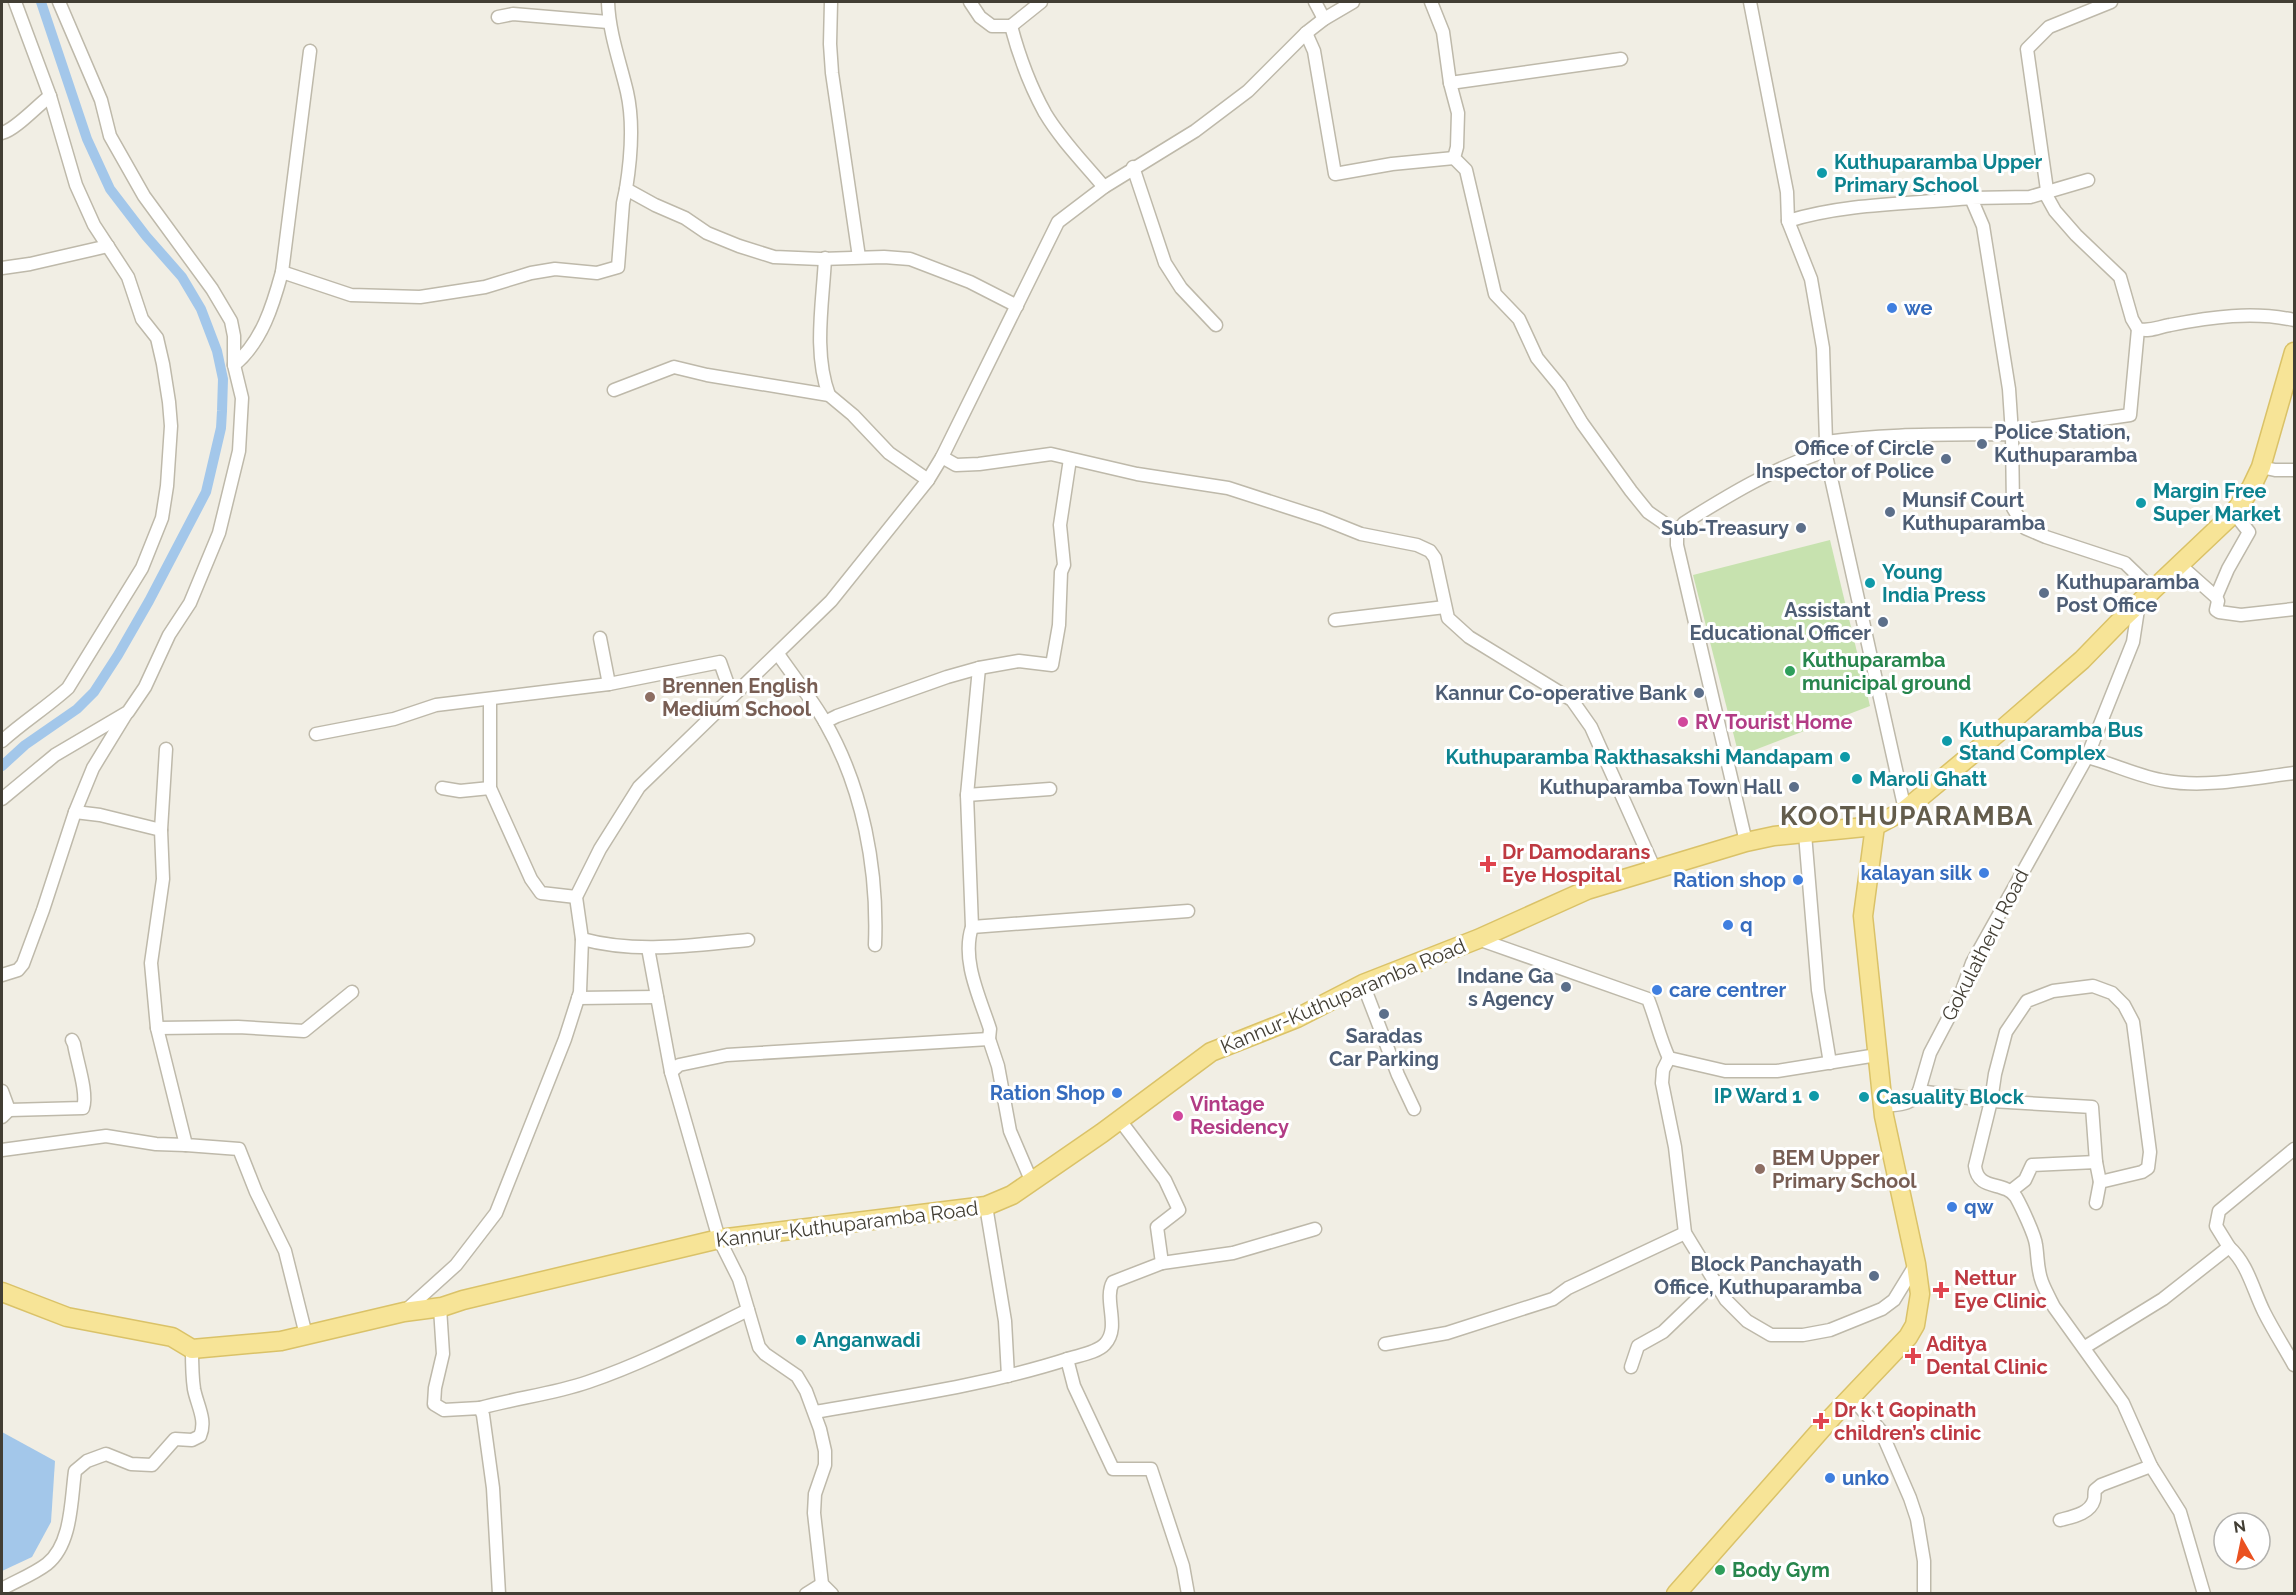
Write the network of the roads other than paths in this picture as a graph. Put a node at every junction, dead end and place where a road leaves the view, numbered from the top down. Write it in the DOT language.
graph roads {
  1 [pos="15,2"];
  2 [pos="59,2"];
  3 [pos="608,2"];
  4 [pos="831,2"];
  5 [pos="970,2"];
  6 [pos="1041,2"];
  7 [pos="1315,2"];
  8 [pos="1353,2"];
  9 [pos="1431,2"];
  10 [pos="1750,2"];
  11 [pos="2111,2"];
  12 [pos="498,17"];
  13 [pos="1324,19"];
  14 [pos="608,22"];
  15 [pos="1011,26"];
  16 [pos="1306,33"];
  17 [pos="310,51"];
  18 [pos="1621,59"];
  19 [pos="1450,83"];
  20 [pos="50,96"];
  21 [pos="2,133"];
  22 [pos="1454,158"];
  23 [pos="1133,167"];
  24 [pos="2088,180"];
  25 [pos="1104,187"];
  26 [pos="626,189"];
  27 [pos="2046,192"];
  28 [pos="1971,198"];
  29 [pos="1788,221"];
  30 [pos="108,246"];
  31 [pos="859,257"];
  32 [pos="825,258"];
  33 [pos="2,268"];
  34 [pos="282,272"];
  35 [pos="1017,306"];
  36 [pos="2295,320"];
  37 [pos="1216,325"];
  38 [pos="2138,329"];
  39 [pos="2295,352"];
  40 [pos="234,366"];
  41 [pos="614,390"];
  42 [pos="829,394"];
  43 [pos="2013,434"];
  44 [pos="1825,447"];
  45 [pos="942,457"];
  46 [pos="1071,459"];
  47 [pos="2261,467"];
  48 [pos="2295,470"];
  49 [pos="928,480"];
  50 [pos="2234,513"];
  51 [pos="1677,532"];
  52 [pos="2180,565"];
  53 [pos="2153,590"];
  54 [pos="2216,597"];
  55 [pos="2139,603"];
  56 [pos="1445,607"];
  57 [pos="2295,609"];
  58 [pos="1335,620"];
  59 [pos="600,638"];
  60 [pos="778,654"];
  61 [pos="979,668"];
  62 [pos="609,684"];
  63 [pos="732,696"];
  64 [pos="490,699"];
  65 [pos="128,712"];
  66 [pos="825,722"];
  67 [pos="316,734"];
  68 [pos="2,741"];
  69 [pos="166,749"];
  70 [pos="2087,757"];
  71 [pos="2295,772"];
  72 [pos="442,788"];
  73 [pos="490,788"];
  74 [pos="1050,789"];
  75 [pos="967,795"];
  76 [pos="2,799"];
  77 [pos="1905,810"];
  78 [pos="75,812"];
  79 [pos="1875,826"];
  80 [pos="161,830"];
  81 [pos="1805,834"];
  82 [pos="1746,842"];
  83 [pos="1655,870"];
  84 [pos="576,897"];
  85 [pos="1188,911"];
  86 [pos="972,927"];
  87 [pos="582,939"];
  88 [pos="1478,939"];
  89 [pos="748,940"];
  90 [pos="875,945"];
  91 [pos="648,948"];
  92 [pos="2,975"];
  93 [pos="1363,984"];
  94 [pos="352,992"];
  95 [pos="657,997"];
  96 [pos="578,998"];
  97 [pos="157,1028"];
  98 [pos="989,1039"];
  99 [pos="72,1040"];
  100 [pos="1877,1055"];
  101 [pos="1670,1059"];
  102 [pos="1830,1063"];
  103 [pos="670,1072"];
  104 [pos="2,1091"];
  105 [pos="1919,1091"];
  106 [pos="1991,1101"];
  107 [pos="1883,1106"];
  108 [pos="1414,1109"];
  109 [pos="5,1114"];
  110 [pos="1119,1119"];
  111 [pos="186,1145"];
  112 [pos="2295,1149"];
  113 [pos="2,1150"];
  114 [pos="2096,1162"];
  115 [pos="1031,1180"];
  116 [pos="2100,1182"];
  117 [pos="2011,1191"];
  118 [pos="2096,1203"];
  119 [pos="986,1206"];
  120 [pos="1315,1229"];
  121 [pos="1685,1233"];
  122 [pos="719,1239"];
  123 [pos="2229,1247"];
  124 [pos="1162,1263"];
  125 [pos="1916,1264"];
  126 [pos="1715,1282"];
  127 [pos="2,1292"];
  128 [pos="440,1308"];
  129 [pos="748,1310"];
  130 [pos="404,1312"];
  131 [pos="306,1335"];
  132 [pos="1386,1344"];
  133 [pos="2085,1347"];
  134 [pos="192,1349"];
  135 [pos="1067,1359"];
  136 [pos="2295,1365"];
  137 [pos="1631,1367"];
  138 [pos="1008,1376"];
  139 [pos="1851,1397"];
  140 [pos="480,1408"];
  141 [pos="815,1412"];
  142 [pos="2151,1466"];
  143 [pos="2060,1520"];
  144 [pos="822,1584"];
  145 [pos="2,1589"];
  146 [pos="499,1593"];
  147 [pos="806,1593"];
  148 [pos="832,1593"];
  149 [pos="1188,1593"];
  150 [pos="1676,1593"];
  151 [pos="1924,1593"];
  152 [pos="2204,1593"];
  1 -- 20 [label="street"];
  2 -- 40 [label="street"];
  3 -- 14 [label="street"];
  4 -- 31 [label="street"];
  5 -- 15 [label="street"];
  6 -- 15 [label="street"];
  7 -- 13 [label="street"];
  8 -- 13 [label="street"];
  9 -- 19 [label="street"];
  10 -- 29 [label="street"];
  11 -- 27 [label="street"];
  12 -- 14 [label="street"];
  13 -- 16 [label="street"];
  14 -- 26 [label="street"];
  15 -- 25 [label="street"];
  16 -- 22 [label="street"];
  16 -- 23 [label="street"];
  17 -- 34 [label="street"];
  18 -- 19 [label="street"];
  19 -- 22 [label="street"];
  20 -- 21 [label="street"];
  20 -- 30 [label="street"];
  22 -- 51 [label="street"];
  23 -- 25 [label="street"];
  23 -- 37 [label="street"];
  24 -- 27 [label="street"];
  25 -- 35 [label="street"];
  26 -- 32 [label="street"];
  26 -- 34 [label="street"];
  27 -- 28 [label="street"];
  27 -- 38 [label="street"];
  28 -- 29 [label="street"];
  28 -- 43 [label="street"];
  29 -- 44 [label="street"];
  30 -- 33 [label="street"];
  30 -- 68 [label="street"];
  31 -- 32 [label="street"];
  31 -- 35 [label="street"];
  32 -- 42 [label="street"];
  34 -- 40 [label="street"];
  35 -- 45 [label="street"];
  36 -- 38 [label="street"];
  38 -- 43 [label="street"];
  39 -- 47 [label="main road"];
  40 -- 65 [label="street"];
  41 -- 42 [label="street"];
  42 -- 49 [label="street"];
  43 -- 44 [label="street"];
  43 -- 53 [label="street"];
  44 -- 51 [label="street"];
  44 -- 77 [label="street"];
  45 -- 46 [label="street"];
  45 -- 49 [label="street"];
  46 -- 56 [label="street"];
  46 -- 61 [label="street"];
  47 -- 48 [label="street"];
  47 -- 50 [label="main road"];
  49 -- 60 [label="street"];
  50 -- 52 [label="main road"];
  50 -- 54 [label="street"];
  51 -- 82 [label="street"];
  52 -- 53 [label="main road"];
  52 -- 54 [label="street"];
  53 -- 55 [label="main road"];
  54 -- 57 [label="street"];
  55 -- 70 [label="street, Gokulatheru Road"];
  55 -- 77 [label="main road"];
  56 -- 58 [label="street"];
  56 -- 83 [label="street"];
  59 -- 62 [label="street"];
  60 -- 63 [label="street"];
  60 -- 66 [label="street"];
  61 -- 66 [label="street"];
  61 -- 75 [label="street"];
  62 -- 63 [label="street"];
  62 -- 64 [label="street"];
  63 -- 84 [label="street"];
  64 -- 67 [label="street"];
  64 -- 73 [label="street"];
  65 -- 76 [label="street"];
  65 -- 78 [label="street"];
  66 -- 90 [label="street"];
  69 -- 80 [label="street"];
  70 -- 71 [label="street"];
  70 -- 105 [label="street, Gokulatheru Road"];
  72 -- 73 [label="street"];
  73 -- 84 [label="street"];
  74 -- 75 [label="street"];
  75 -- 86 [label="street"];
  77 -- 79 [label="main road"];
  78 -- 80 [label="street"];
  78 -- 92 [label="street"];
  79 -- 81 [label="main road, Kannur-Kuthuparamba Road"];
  79 -- 100 [label="main road"];
  80 -- 97 [label="street"];
  81 -- 82 [label="main road, Kannur-Kuthuparamba Road"];
  81 -- 102 [label="street"];
  82 -- 83 [label="main road, Kannur-Kuthuparamba Road"];
  83 -- 88 [label="main road, Kannur-Kuthuparamba Road"];
  84 -- 87 [label="street"];
  85 -- 86 [label="street"];
  86 -- 98 [label="street"];
  87 -- 91 [label="street"];
  87 -- 96 [label="street"];
  88 -- 93 [label="main road, Kannur-Kuthuparamba Road"];
  88 -- 101 [label="street"];
  89 -- 91 [label="street"];
  91 -- 95 [label="street"];
  93 -- 108 [label="street"];
  93 -- 110 [label="main road, Kannur-Kuthuparamba Road"];
  94 -- 97 [label="street"];
  95 -- 96 [label="street"];
  95 -- 103 [label="street"];
  96 -- 130 [label="street"];
  97 -- 111 [label="street"];
  98 -- 103 [label="street"];
  98 -- 115 [label="street"];
  99 -- 109 [label="street"];
  100 -- 102 [label="street"];
  100 -- 107 [label="main road"];
  101 -- 102 [label="street"];
  101 -- 121 [label="street"];
  103 -- 122 [label="street"];
  104 -- 109 [label="street"];
  105 -- 106 [label="street"];
  105 -- 107 [label="street"];
  106 -- 114 [label="street"];
  106 -- 116 [label="street"];
  106 -- 117 [label="street"];
  107 -- 125 [label="main road"];
  110 -- 115 [label="main road, Kannur-Kuthuparamba Road"];
  110 -- 124 [label="street"];
  111 -- 113 [label="street"];
  111 -- 131 [label="street"];
  112 -- 123 [label="street"];
  114 -- 116 [label="street"];
  114 -- 117 [label="street"];
  115 -- 119 [label="main road, Kannur-Kuthuparamba Road"];
  116 -- 118 [label="street"];
  117 -- 133 [label="street"];
  119 -- 122 [label="main road, Kannur-Kuthuparamba Road"];
  119 -- 138 [label="street"];
  120 -- 124 [label="street"];
  121 -- 126 [label="street"];
  121 -- 132 [label="street"];
  122 -- 128 [label="main road, Kannur-Kuthuparamba Road"];
  122 -- 129 [label="street"];
  123 -- 133 [label="street"];
  123 -- 136 [label="street"];
  124 -- 135 [label="street"];
  125 -- 126 [label="street"];
  125 -- 139 [label="main road"];
  126 -- 137 [label="street"];
  127 -- 134 [label="main road"];
  128 -- 130 [label="main road, Kannur-Kuthuparamba Road"];
  128 -- 140 [label="street"];
  129 -- 140 [label="street"];
  129 -- 141 [label="street"];
  130 -- 131 [label="main road, Kannur-Kuthuparamba Road"];
  131 -- 134 [label="main road, Kannur-Kuthuparamba Road"];
  133 -- 142 [label="street"];
  134 -- 145 [label="street"];
  135 -- 138 [label="street"];
  135 -- 149 [label="street"];
  138 -- 141 [label="street"];
  139 -- 150 [label="main road"];
  139 -- 151 [label="street"];
  140 -- 146 [label="street"];
  141 -- 144 [label="street"];
  142 -- 143 [label="street"];
  142 -- 152 [label="street"];
  144 -- 147 [label="street"];
  144 -- 148 [label="street"];
}
